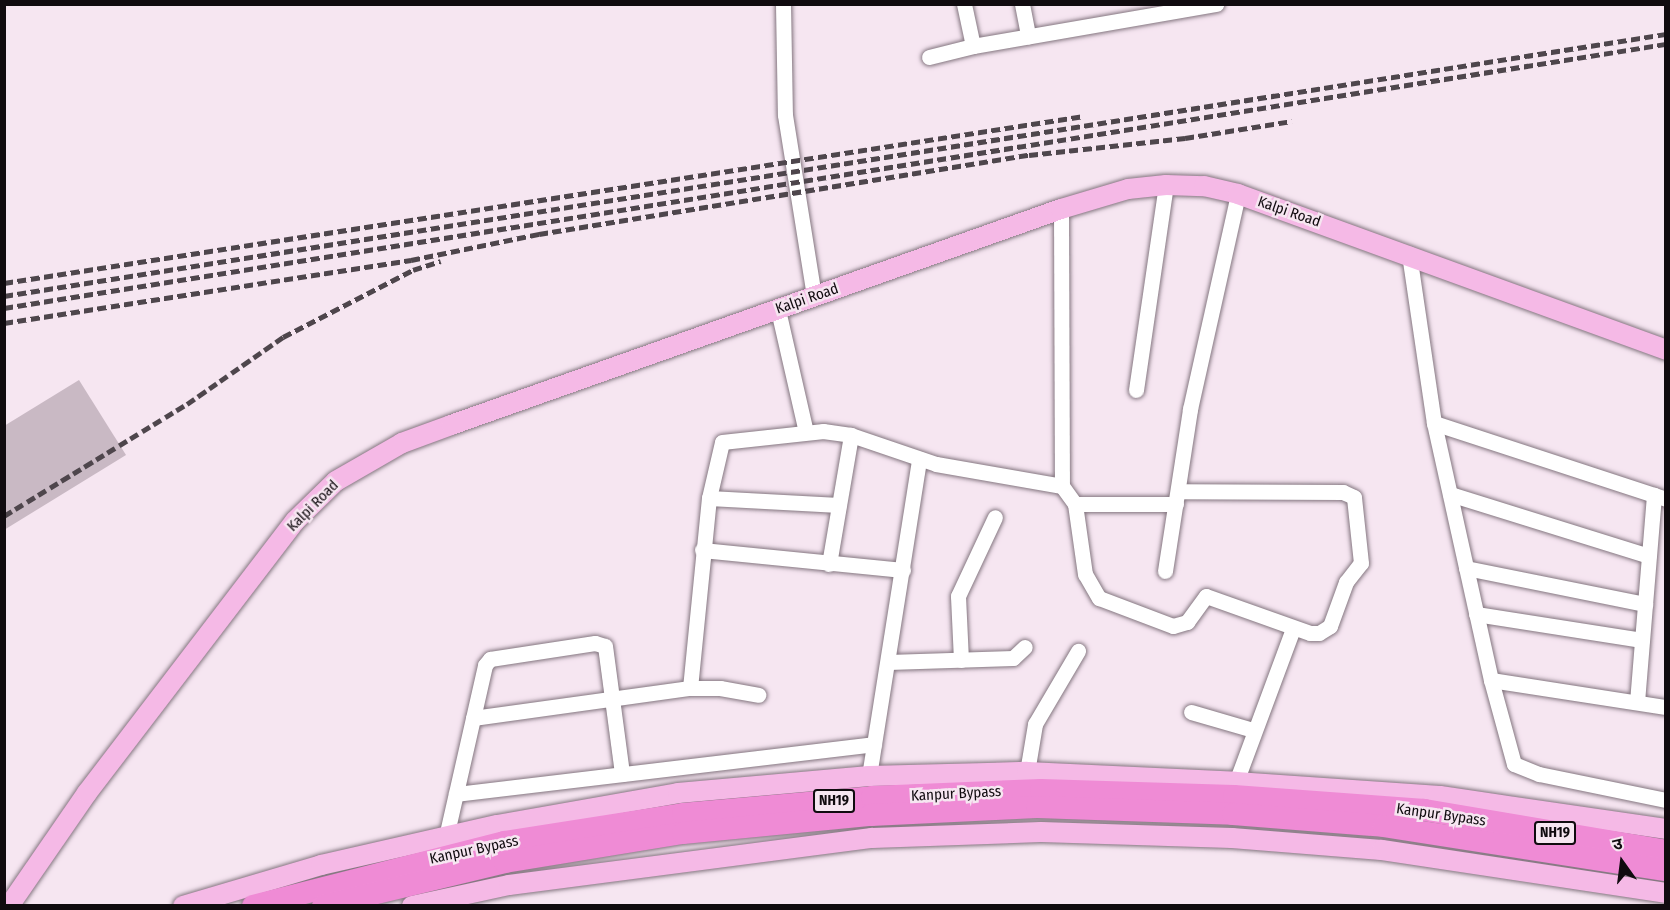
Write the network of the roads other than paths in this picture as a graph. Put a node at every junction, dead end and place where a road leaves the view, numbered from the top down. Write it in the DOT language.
graph roads {
  1 [pos="783,4"];
  2 [pos="964,4"];
  3 [pos="1022,4"];
  4 [pos="1208,5"];
  5 [pos="1028,36"];
  6 [pos="974,46"];
  7 [pos="929,57"];
  8 [pos="1166,185"];
  9 [pos="1238,194"];
  10 [pos="1062,209"];
  11 [pos="1409,254"];
  12 [pos="814,297"];
  13 [pos="778,310"];
  14 [pos="1665,350"];
  15 [pos="1136,390"];
  16 [pos="1434,423"];
  17 [pos="806,432"];
  18 [pos="851,435"];
  19 [pos="920,459"];
  20 [pos="1062,486"];
  21 [pos="1450,494"];
  22 [pos="1178,497"];
  23 [pos="1660,497"];
  24 [pos="709,498"];
  25 [pos="839,504"];
  26 [pos="1075,504"];
  27 [pos="994,517"];
  28 [pos="702,550"];
  29 [pos="1649,556"];
  30 [pos="829,564"];
  31 [pos="1466,568"];
  32 [pos="903,570"];
  33 [pos="1165,571"];
  34 [pos="1645,604"];
  35 [pos="1476,614"];
  36 [pos="1293,629"];
  37 [pos="1642,640"];
  38 [pos="1025,647"];
  39 [pos="1078,651"];
  40 [pos="962,660"];
  41 [pos="888,662"];
  42 [pos="1491,680"];
  43 [pos="690,688"];
  44 [pos="758,695"];
  45 [pos="613,696"];
  46 [pos="1637,702"];
  47 [pos="1665,707"];
  48 [pos="1191,712"];
  49 [pos="473,718"];
  50 [pos="1253,730"];
  51 [pos="874,744"];
  52 [pos="1027,772"];
  53 [pos="622,774"];
  54 [pos="869,776"];
  55 [pos="1236,782"];
  56 [pos="87,793"];
  57 [pos="456,794"];
  58 [pos="1665,800"];
  59 [pos="1435,813"];
  60 [pos="1665,829"];
  61 [pos="446,837"];
  62 [pos="1665,851"];
  63 [pos="1665,870"];
  64 [pos="25,881"];
  65 [pos="4,888"];
  66 [pos="1665,893"];
  67 [pos="9,906"];
  68 [pos="21,906"];
  69 [pos="183,906"];
  70 [pos="253,906"];
  71 [pos="323,906"];
  72 [pos="412,906"];
  1 -- 12 [label="street"];
  2 -- 6 [label="street"];
  3 -- 5 [label="street"];
  4 -- 5 [label="street"];
  5 -- 6 [label="street"];
  6 -- 7 [label="street"];
  8 -- 9 [label="main road, Kalpi Road"];
  8 -- 10 [label="main road, Kalpi Road"];
  8 -- 15 [label="street"];
  9 -- 11 [label="main road, Kalpi Road"];
  9 -- 22 [label="street"];
  10 -- 12 [label="main road, Kalpi Road"];
  10 -- 20 [label="street"];
  11 -- 14 [label="main road, Kalpi Road"];
  11 -- 16 [label="street"];
  12 -- 13 [label="main road, Kalpi Road"];
  13 -- 17 [label="street"];
  13 -- 56 [label="main road, Kalpi Road"];
  16 -- 21 [label="street"];
  16 -- 23 [label="street"];
  17 -- 18 [label="street"];
  17 -- 24 [label="street"];
  18 -- 19 [label="street"];
  18 -- 25 [label="street"];
  19 -- 20 [label="street"];
  19 -- 32 [label="street"];
  20 -- 26 [label="street"];
  21 -- 29 [label="street"];
  21 -- 31 [label="street"];
  22 -- 26 [label="street"];
  22 -- 33 [label="street"];
  22 -- 36 [label="street"];
  23 -- 29 [label="street"];
  24 -- 25 [label="street"];
  24 -- 28 [label="street"];
  25 -- 30 [label="street"];
  26 -- 36 [label="street"];
  27 -- 40 [label="street"];
  28 -- 30 [label="street"];
  28 -- 43 [label="street"];
  29 -- 34 [label="street"];
  30 -- 32 [label="street"];
  31 -- 34 [label="street"];
  31 -- 35 [label="street"];
  32 -- 41 [label="street"];
  34 -- 37 [label="street"];
  35 -- 37 [label="street"];
  35 -- 42 [label="street"];
  36 -- 50 [label="street"];
  37 -- 46 [label="street"];
  38 -- 40 [label="street"];
  39 -- 52 [label="street"];
  40 -- 41 [label="street"];
  41 -- 51 [label="street"];
  42 -- 46 [label="street"];
  42 -- 58 [label="street"];
  43 -- 44 [label="street"];
  43 -- 45 [label="street"];
  45 -- 49 [label="street"];
  45 -- 49 [label="street"];
  45 -- 53 [label="street"];
  46 -- 47 [label="street"];
  48 -- 50 [label="street"];
  49 -- 57 [label="street"];
  50 -- 55 [label="street"];
  51 -- 53 [label="street"];
  51 -- 54 [label="street"];
  52 -- 54 [label="main road"];
  52 -- 55 [label="main road"];
  53 -- 57 [label="street"];
  54 -- 61 [label="main road"];
  55 -- 59 [label="main road"];
  56 -- 64 [label="main road, Kalpi Road"];
  56 -- 65 [label="main road, Kalpi Road"];
  57 -- 61 [label="street"];
  59 -- 60 [label="main road"];
  59 -- 62 [label="highway, Kanpur Bypass / NH19"];
  59 -- 63 [label="highway, Kanpur Bypass / NH19"];
  59 -- 70 [label="highway, Kanpur Bypass / NH19"];
  59 -- 71 [label="highway, Kanpur Bypass / NH19"];
  61 -- 69 [label="main road"];
  64 -- 67 [label="main road, Kalpi Road"];
  64 -- 68 [label="main road"];
  66 -- 72 [label="main road"];
}
